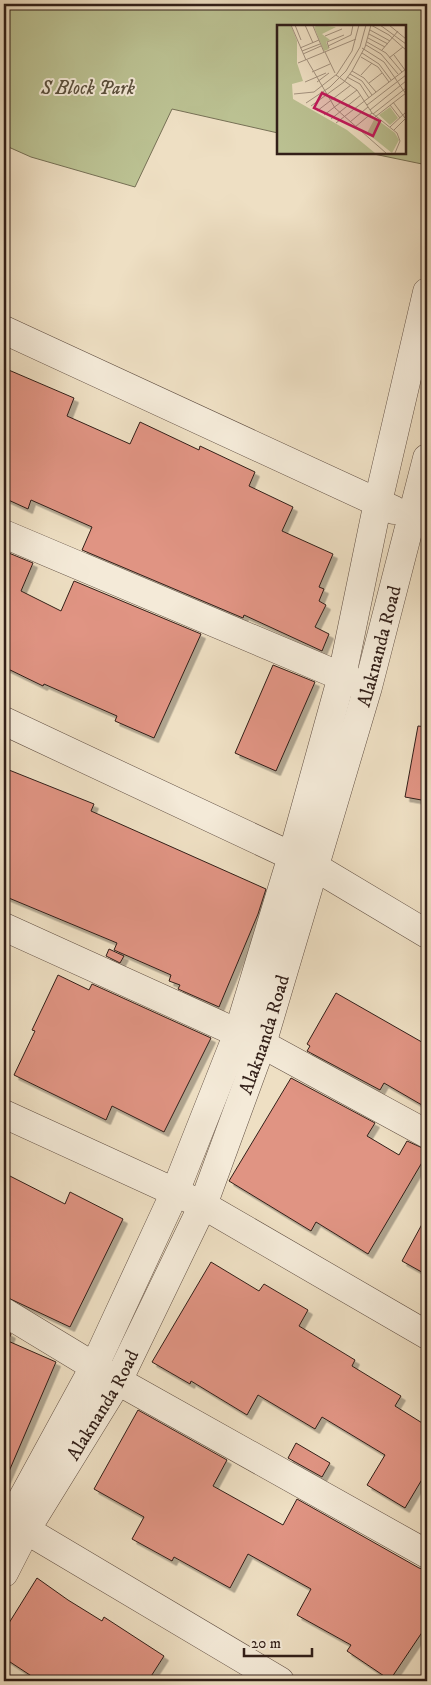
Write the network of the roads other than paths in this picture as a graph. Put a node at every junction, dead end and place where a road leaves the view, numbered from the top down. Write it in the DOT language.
graph roads {
  1 [pos="427,292"];
  2 [pos="4,330"];
  3 [pos="427,458"];
  4 [pos="378,502"];
  5 [pos="412,518"];
  6 [pos="4,534"];
  7 [pos="342,676"];
  8 [pos="368,687"];
  9 [pos="4,721"];
  10 [pos="304,861"];
  11 [pos="4,927"];
  12 [pos="427,934"];
  13 [pos="250,1038"];
  14 [pos="4,1114"];
  15 [pos="427,1134"];
  16 [pos="175,1192"];
  17 [pos="203,1205"];
  18 [pos="4,1312"];
  19 [pos="427,1335"];
  20 [pos="94,1367"];
  21 [pos="118,1381"];
  22 [pos="11,1526"];
  23 [pos="427,1554"];
  24 [pos="4,1573"];
  25 [pos="280,1681"];
  1 -- 4 [label="street"];
  2 -- 4 [label="street"];
  3 -- 5 [label="street, Alaknanda Road"];
  4 -- 5 [label="street"];
  4 -- 7 [label="street"];
  5 -- 8 [label="street, Alaknanda Road"];
  6 -- 7 [label="street"];
  7 -- 8 [label="street"];
  7 -- 10 [label="street"];
  8 -- 10 [label="street, Alaknanda Road"];
  9 -- 10 [label="street"];
  10 -- 12 [label="street"];
  10 -- 13 [label="street, Alaknanda Road"];
  11 -- 13 [label="street"];
  13 -- 15 [label="street"];
  13 -- 16 [label="street"];
  13 -- 17 [label="street, Alaknanda Road"];
  14 -- 16 [label="street"];
  16 -- 17 [label="street"];
  16 -- 20 [label="street"];
  17 -- 19 [label="street"];
  17 -- 21 [label="street, Alaknanda Road"];
  18 -- 20 [label="street"];
  20 -- 21 [label="street"];
  20 -- 22 [label="street"];
  21 -- 22 [label="street, Alaknanda Road"];
  21 -- 23 [label="street"];
  22 -- 24 [label="street, Alaknanda Road"];
  22 -- 25 [label="street"];
}
